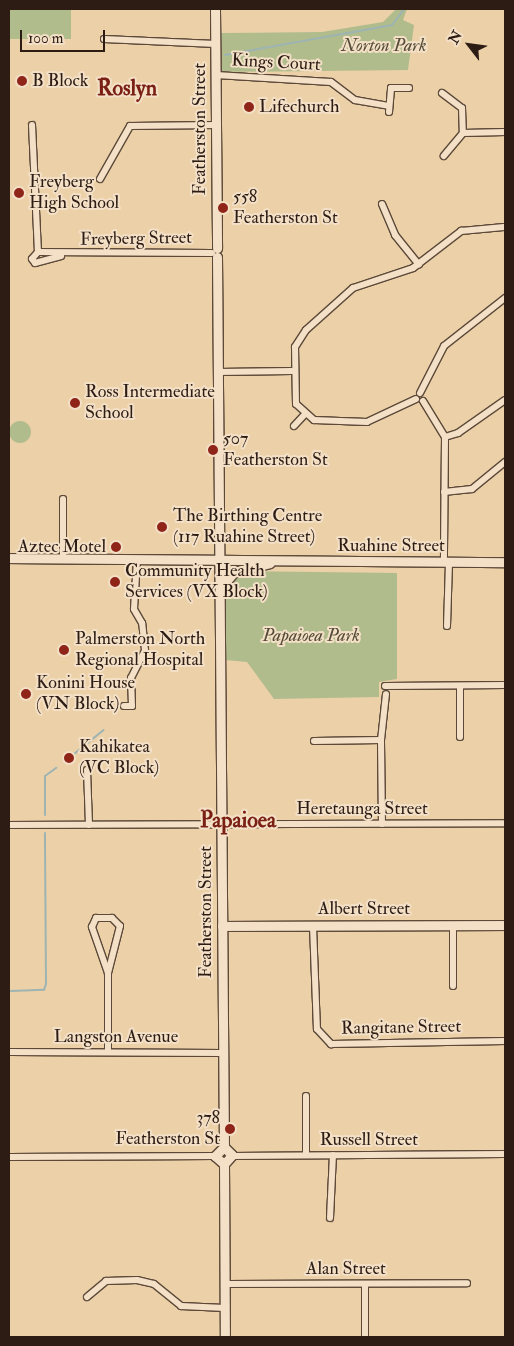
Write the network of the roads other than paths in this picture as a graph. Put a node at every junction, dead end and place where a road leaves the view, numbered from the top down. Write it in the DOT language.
graph roads {
  1 [pos="215,9"];
  2 [pos="104,39"];
  3 [pos="216,44"];
  4 [pos="216,75"];
  5 [pos="409,88"];
  6 [pos="442,93"];
  7 [pos="216,125"];
  8 [pos="32,126"];
  9 [pos="505,132"];
  10 [pos="463,133"];
  11 [pos="444,156"];
  12 [pos="100,179"];
  13 [pos="382,204"];
  14 [pos="505,227"];
  15 [pos="38,252"];
  16 [pos="216,253"];
  17 [pos="62,256"];
  18 [pos="419,265"];
  19 [pos="505,298"];
  20 [pos="292,371"];
  21 [pos="218,372"];
  22 [pos="419,400"];
  23 [pos="505,400"];
  24 [pos="305,414"];
  25 [pos="294,426"];
  26 [pos="445,437"];
  27 [pos="505,462"];
  28 [pos="444,492"];
  29 [pos="63,499"];
  30 [pos="9,558"];
  31 [pos="63,558"];
  32 [pos="132,560"];
  33 [pos="219,561"];
  34 [pos="272,562"];
  35 [pos="446,562"];
  36 [pos="505,562"];
  37 [pos="9,564"];
  38 [pos="221,589"];
  39 [pos="448,626"];
  40 [pos="505,685"];
  41 [pos="385,686"];
  42 [pos="460,686"];
  43 [pos="386,694"];
  44 [pos="124,706"];
  45 [pos="460,737"];
  46 [pos="381,740"];
  47 [pos="314,741"];
  48 [pos="87,770"];
  49 [pos="505,823"];
  50 [pos="221,824"];
  51 [pos="382,824"];
  52 [pos="9,825"];
  53 [pos="89,825"];
  54 [pos="505,924"];
  55 [pos="453,925"];
  56 [pos="222,926"];
  57 [pos="313,926"];
  58 [pos="108,973"];
  59 [pos="453,986"];
  60 [pos="505,1041"];
  61 [pos="9,1052"];
  62 [pos="108,1052"];
  63 [pos="223,1053"];
  64 [pos="306,1096"];
  65 [pos="224,1147"];
  66 [pos="505,1154"];
  67 [pos="306,1155"];
  68 [pos="332,1155"];
  69 [pos="215,1156"];
  70 [pos="232,1156"];
  71 [pos="9,1157"];
  72 [pos="224,1164"];
  73 [pos="330,1218"];
  74 [pos="467,1283"];
  75 [pos="224,1284"];
  76 [pos="365,1284"];
  77 [pos="87,1296"];
  78 [pos="225,1308"];
  79 [pos="225,1337"];
  80 [pos="365,1337"];
  1 -- 3 [label="main road, Featherston Street"];
  2 -- 3 [label="street"];
  3 -- 4 [label="main road, Featherston Street"];
  4 -- 5 [label="street, Kings Court"];
  4 -- 7 [label="main road, Featherston Street"];
  6 -- 10 [label="street"];
  7 -- 12 [label="street"];
  7 -- 16 [label="main road, Featherston Street"];
  8 -- 15 [label="street"];
  9 -- 10 [label="street"];
  10 -- 11 [label="street"];
  13 -- 18 [label="street"];
  14 -- 18 [label="street"];
  15 -- 17 [label="street, Freyberg Street"];
  15 -- 17 [label="street, Freyberg Street"];
  16 -- 17 [label="street, Freyberg Street"];
  16 -- 21 [label="main road, Featherston Street"];
  18 -- 20 [label="street"];
  19 -- 22 [label="street"];
  20 -- 21 [label="street"];
  20 -- 24 [label="street"];
  21 -- 33 [label="main road, Featherston Street"];
  22 -- 24 [label="street"];
  22 -- 26 [label="street"];
  23 -- 26 [label="street"];
  24 -- 25 [label="street"];
  26 -- 28 [label="street"];
  27 -- 28 [label="street"];
  28 -- 35 [label="street"];
  29 -- 31 [label="street"];
  30 -- 31 [label="main road, Ruahine Street"];
  31 -- 32 [label="main road, Ruahine Street"];
  32 -- 33 [label="main road, Ruahine Street"];
  32 -- 37 [label="main road, Ruahine Street"];
  32 -- 44 [label="street"];
  33 -- 34 [label="main road, Ruahine Street"];
  33 -- 38 [label="main road, Featherston Street"];
  34 -- 35 [label="main road, Ruahine Street"];
  34 -- 38 [label="main road"];
  35 -- 36 [label="main road, Ruahine Street"];
  35 -- 39 [label="street"];
  38 -- 50 [label="main road, Featherston Street"];
  40 -- 42 [label="street"];
  41 -- 42 [label="street"];
  42 -- 45 [label="street"];
  43 -- 46 [label="street"];
  46 -- 47 [label="street"];
  46 -- 51 [label="street"];
  48 -- 53 [label="street"];
  49 -- 51 [label="street, Heretaunga Street"];
  50 -- 51 [label="street, Heretaunga Street"];
  50 -- 53 [label="street, Heretaunga Street"];
  50 -- 56 [label="main road, Featherston Street"];
  52 -- 53 [label="street, Heretaunga Street"];
  54 -- 55 [label="main road, Albert Street"];
  55 -- 57 [label="main road, Albert Street"];
  55 -- 59 [label="street"];
  56 -- 57 [label="main road, Albert Street"];
  56 -- 63 [label="main road, Featherston Street"];
  57 -- 60 [label="street, Rangitane Street"];
  58 -- 58 [label="street"];
  58 -- 62 [label="street"];
  61 -- 62 [label="street, Langston Avenue"];
  62 -- 63 [label="street, Langston Avenue"];
  63 -- 65 [label="main road, Featherston Street"];
  64 -- 67 [label="street"];
  65 -- 69 [label="main road"];
  65 -- 70 [label="main road"];
  66 -- 68 [label="street, Russell Street"];
  67 -- 68 [label="street, Russell Street"];
  67 -- 70 [label="street, Russell Street"];
  68 -- 73 [label="street"];
  69 -- 71 [label="street"];
  69 -- 72 [label="main road"];
  70 -- 72 [label="main road"];
  72 -- 75 [label="main road"];
  74 -- 76 [label="street, Alan Street"];
  75 -- 76 [label="street, Alan Street"];
  75 -- 78 [label="main road"];
  76 -- 80 [label="street"];
  77 -- 78 [label="street"];
  78 -- 79 [label="main road"];
}
